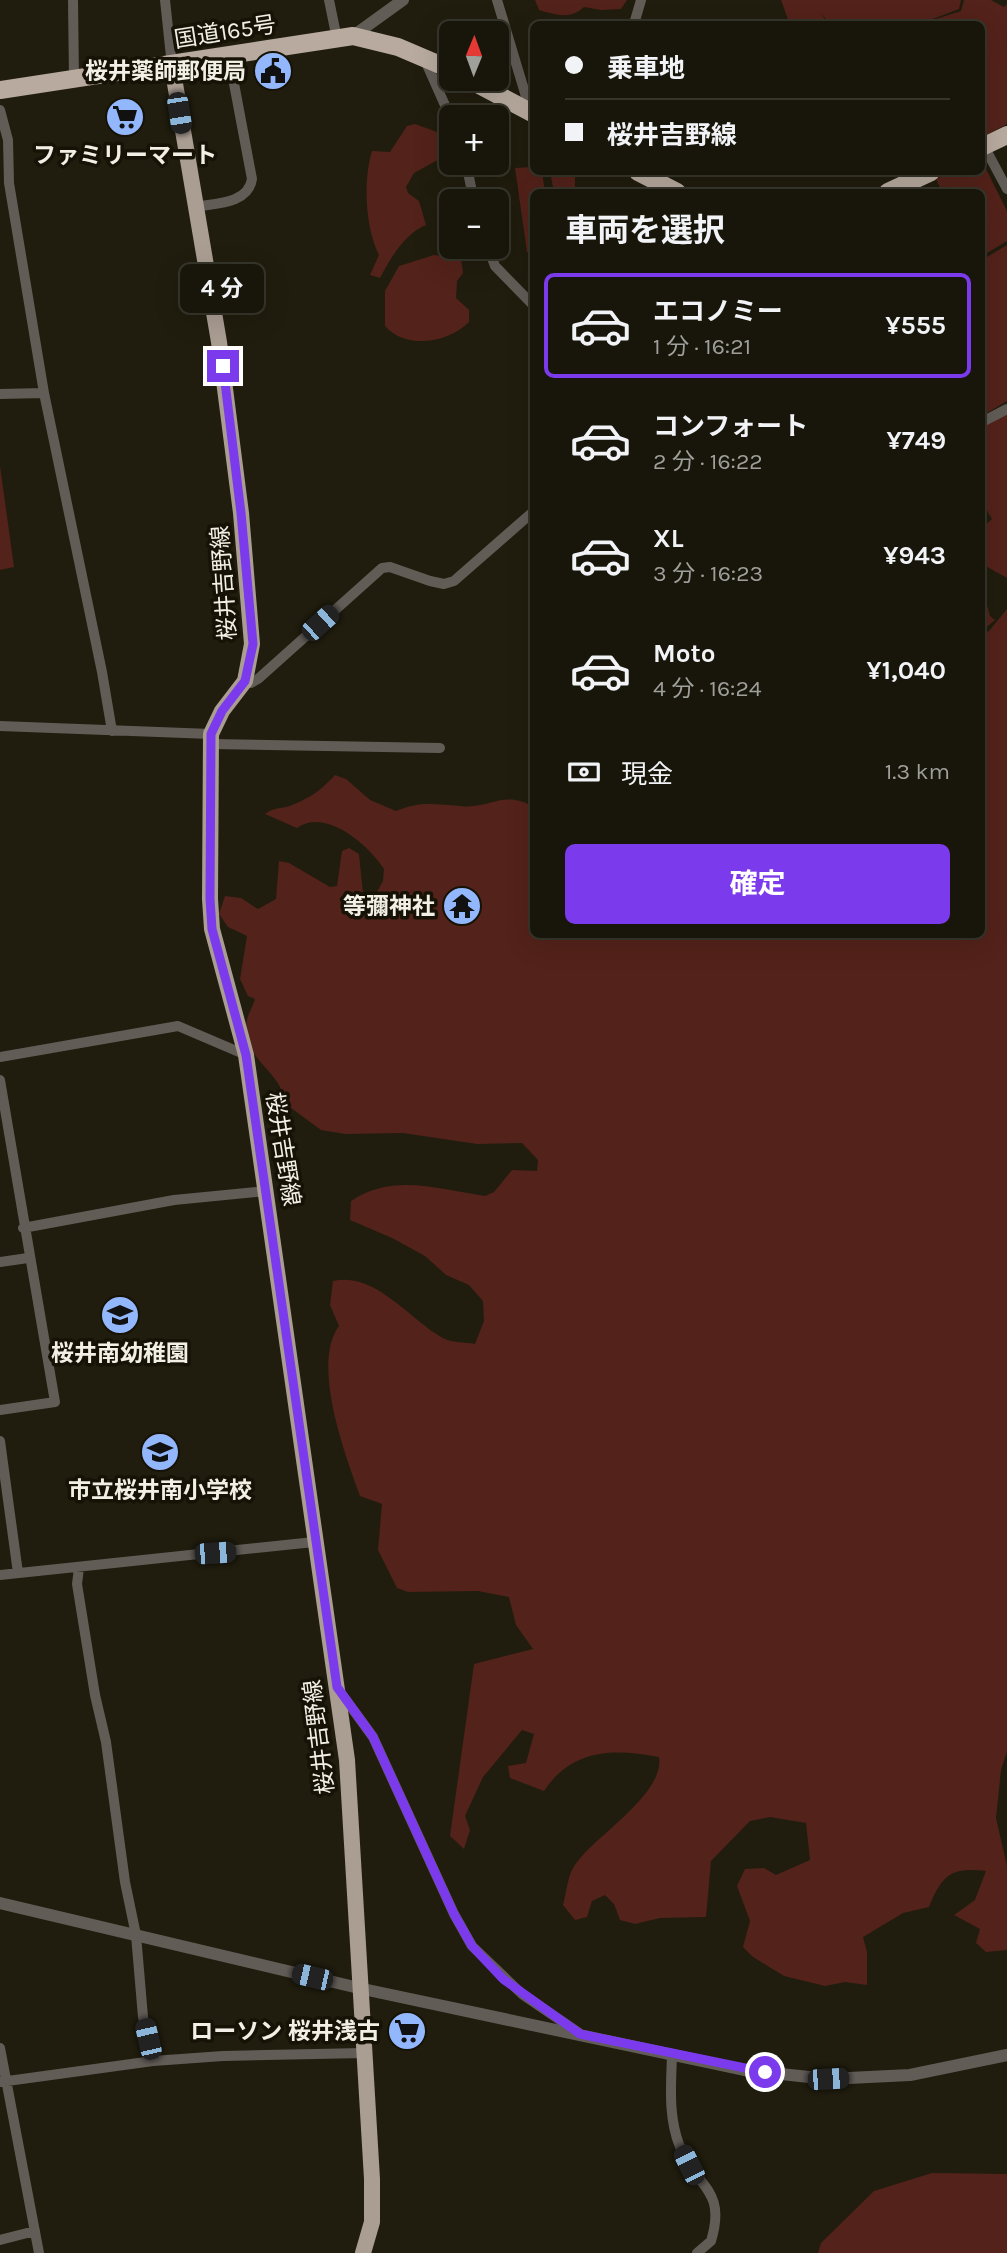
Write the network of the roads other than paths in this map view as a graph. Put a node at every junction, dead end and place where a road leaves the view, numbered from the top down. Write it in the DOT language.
graph roads {
  1 [pos="73,0"];
  2 [pos="165,0"];
  3 [pos="329,0"];
  4 [pos="403,0"];
  5 [pos="497,0"];
  6 [pos="641,0"];
  7 [pos="635,21"];
  8 [pos="345,37"];
  9 [pos="229,57"];
  10 [pos="424,58"];
  11 [pos="439,64"];
  12 [pos="172,66"];
  13 [pos="74,80"];
  14 [pos="0,90"];
  15 [pos="491,91"];
  16 [pos="530,104"];
  17 [pos="445,105"];
  18 [pos="0,110"];
  19 [pos="530,111"];
  20 [pos="1007,135"];
  21 [pos="985,145"];
  22 [pos="985,150"];
  23 [pos="644,175"];
  24 [pos="925,175"];
  25 [pos="671,189"];
  26 [pos="894,189"];
  27 [pos="1007,189"];
  28 [pos="194,207"];
  29 [pos="492,259"];
  30 [pos="530,302"];
  31 [pos="44,393"];
  32 [pos="0,394"];
  33 [pos="1007,409"];
  34 [pos="985,420"];
  35 [pos="530,514"];
  36 [pos="245,681"];
  37 [pos="0,726"];
  38 [pos="112,731"];
  39 [pos="211,739"];
  40 [pos="440,748"];
  41 [pos="246,1055"];
  42 [pos="0,1057"];
  43 [pos="0,1080"];
  44 [pos="267,1191"];
  45 [pos="23,1228"];
  46 [pos="28,1258"];
  47 [pos="0,1262"];
  48 [pos="0,1410"];
  49 [pos="0,1441"];
  50 [pos="314,1542"];
  51 [pos="79,1568"];
  52 [pos="18,1573"];
  53 [pos="0,1574"];
  54 [pos="337,1687"];
  55 [pos="0,1903"];
  56 [pos="136,1935"];
  57 [pos="363,1989"];
  58 [pos="580,2034"];
  59 [pos="0,2048"];
  60 [pos="364,2053"];
  61 [pos="672,2055"];
  62 [pos="1007,2055"];
  63 [pos="153,2061"];
  64 [pos="2,2082"];
  65 [pos="35,2231"];
  66 [pos="0,2240"];
  67 [pos="39,2253"];
  68 [pos="363,2253"];
  69 [pos="697,2253"];
  1 -- 13 [label="street"];
  2 -- 12 [label="street"];
  3 -- 8 [label="street"];
  4 -- 8 [label="street"];
  5 -- 16 [label="street"];
  6 -- 7 [label="street"];
  8 -- 9 [label="highway, 国道165号"];
  8 -- 10 [label="highway, 国道165号"];
  9 -- 12 [label="highway, 国道165号"];
  9 -- 28 [label="street"];
  10 -- 11 [label="highway, 国道165号"];
  10 -- 17 [label="street"];
  12 -- 13 [label="highway, 国道165号"];
  12 -- 28 [label="main road, 桜井吉野線"];
  13 -- 14 [label="highway, 国道165号"];
  15 -- 19 [label="highway"];
  18 -- 31 [label="street"];
  20 -- 21 [label="highway"];
  22 -- 27 [label="street"];
  23 -- 25 [label="highway"];
  24 -- 26 [label="highway"];
  28 -- 36 [label="main road, 桜井吉野線"];
  29 -- 30 [label="street"];
  31 -- 32 [label="street"];
  31 -- 38 [label="street"];
  33 -- 34 [label="street"];
  35 -- 36 [label="street"];
  36 -- 39 [label="main road, 桜井吉野線"];
  37 -- 38 [label="street"];
  38 -- 39 [label="street"];
  39 -- 40 [label="street"];
  39 -- 41 [label="main road, 桜井吉野線"];
  41 -- 42 [label="street"];
  41 -- 44 [label="main road, 桜井吉野線"];
  43 -- 45 [label="street"];
  44 -- 45 [label="street"];
  44 -- 50 [label="main road, 桜井吉野線"];
  45 -- 46 [label="street"];
  46 -- 47 [label="street"];
  46 -- 48 [label="street"];
  49 -- 52 [label="street"];
  50 -- 51 [label="street"];
  50 -- 54 [label="main road, 桜井吉野線"];
  51 -- 52 [label="street"];
  51 -- 56 [label="street"];
  52 -- 53 [label="street"];
  54 -- 57 [label="main road, 桜井吉野線"];
  54 -- 58 [label="street"];
  55 -- 56 [label="street"];
  56 -- 57 [label="street"];
  56 -- 63 [label="street"];
  57 -- 58 [label="street"];
  57 -- 60 [label="main road, 桜井吉野線"];
  58 -- 61 [label="street"];
  59 -- 64 [label="street"];
  60 -- 63 [label="street"];
  60 -- 68 [label="main road, 桜井吉野線"];
  61 -- 62 [label="street"];
  61 -- 69 [label="street"];
  63 -- 64 [label="street"];
  64 -- 65 [label="street"];
  65 -- 66 [label="street"];
  65 -- 67 [label="street"];
}
